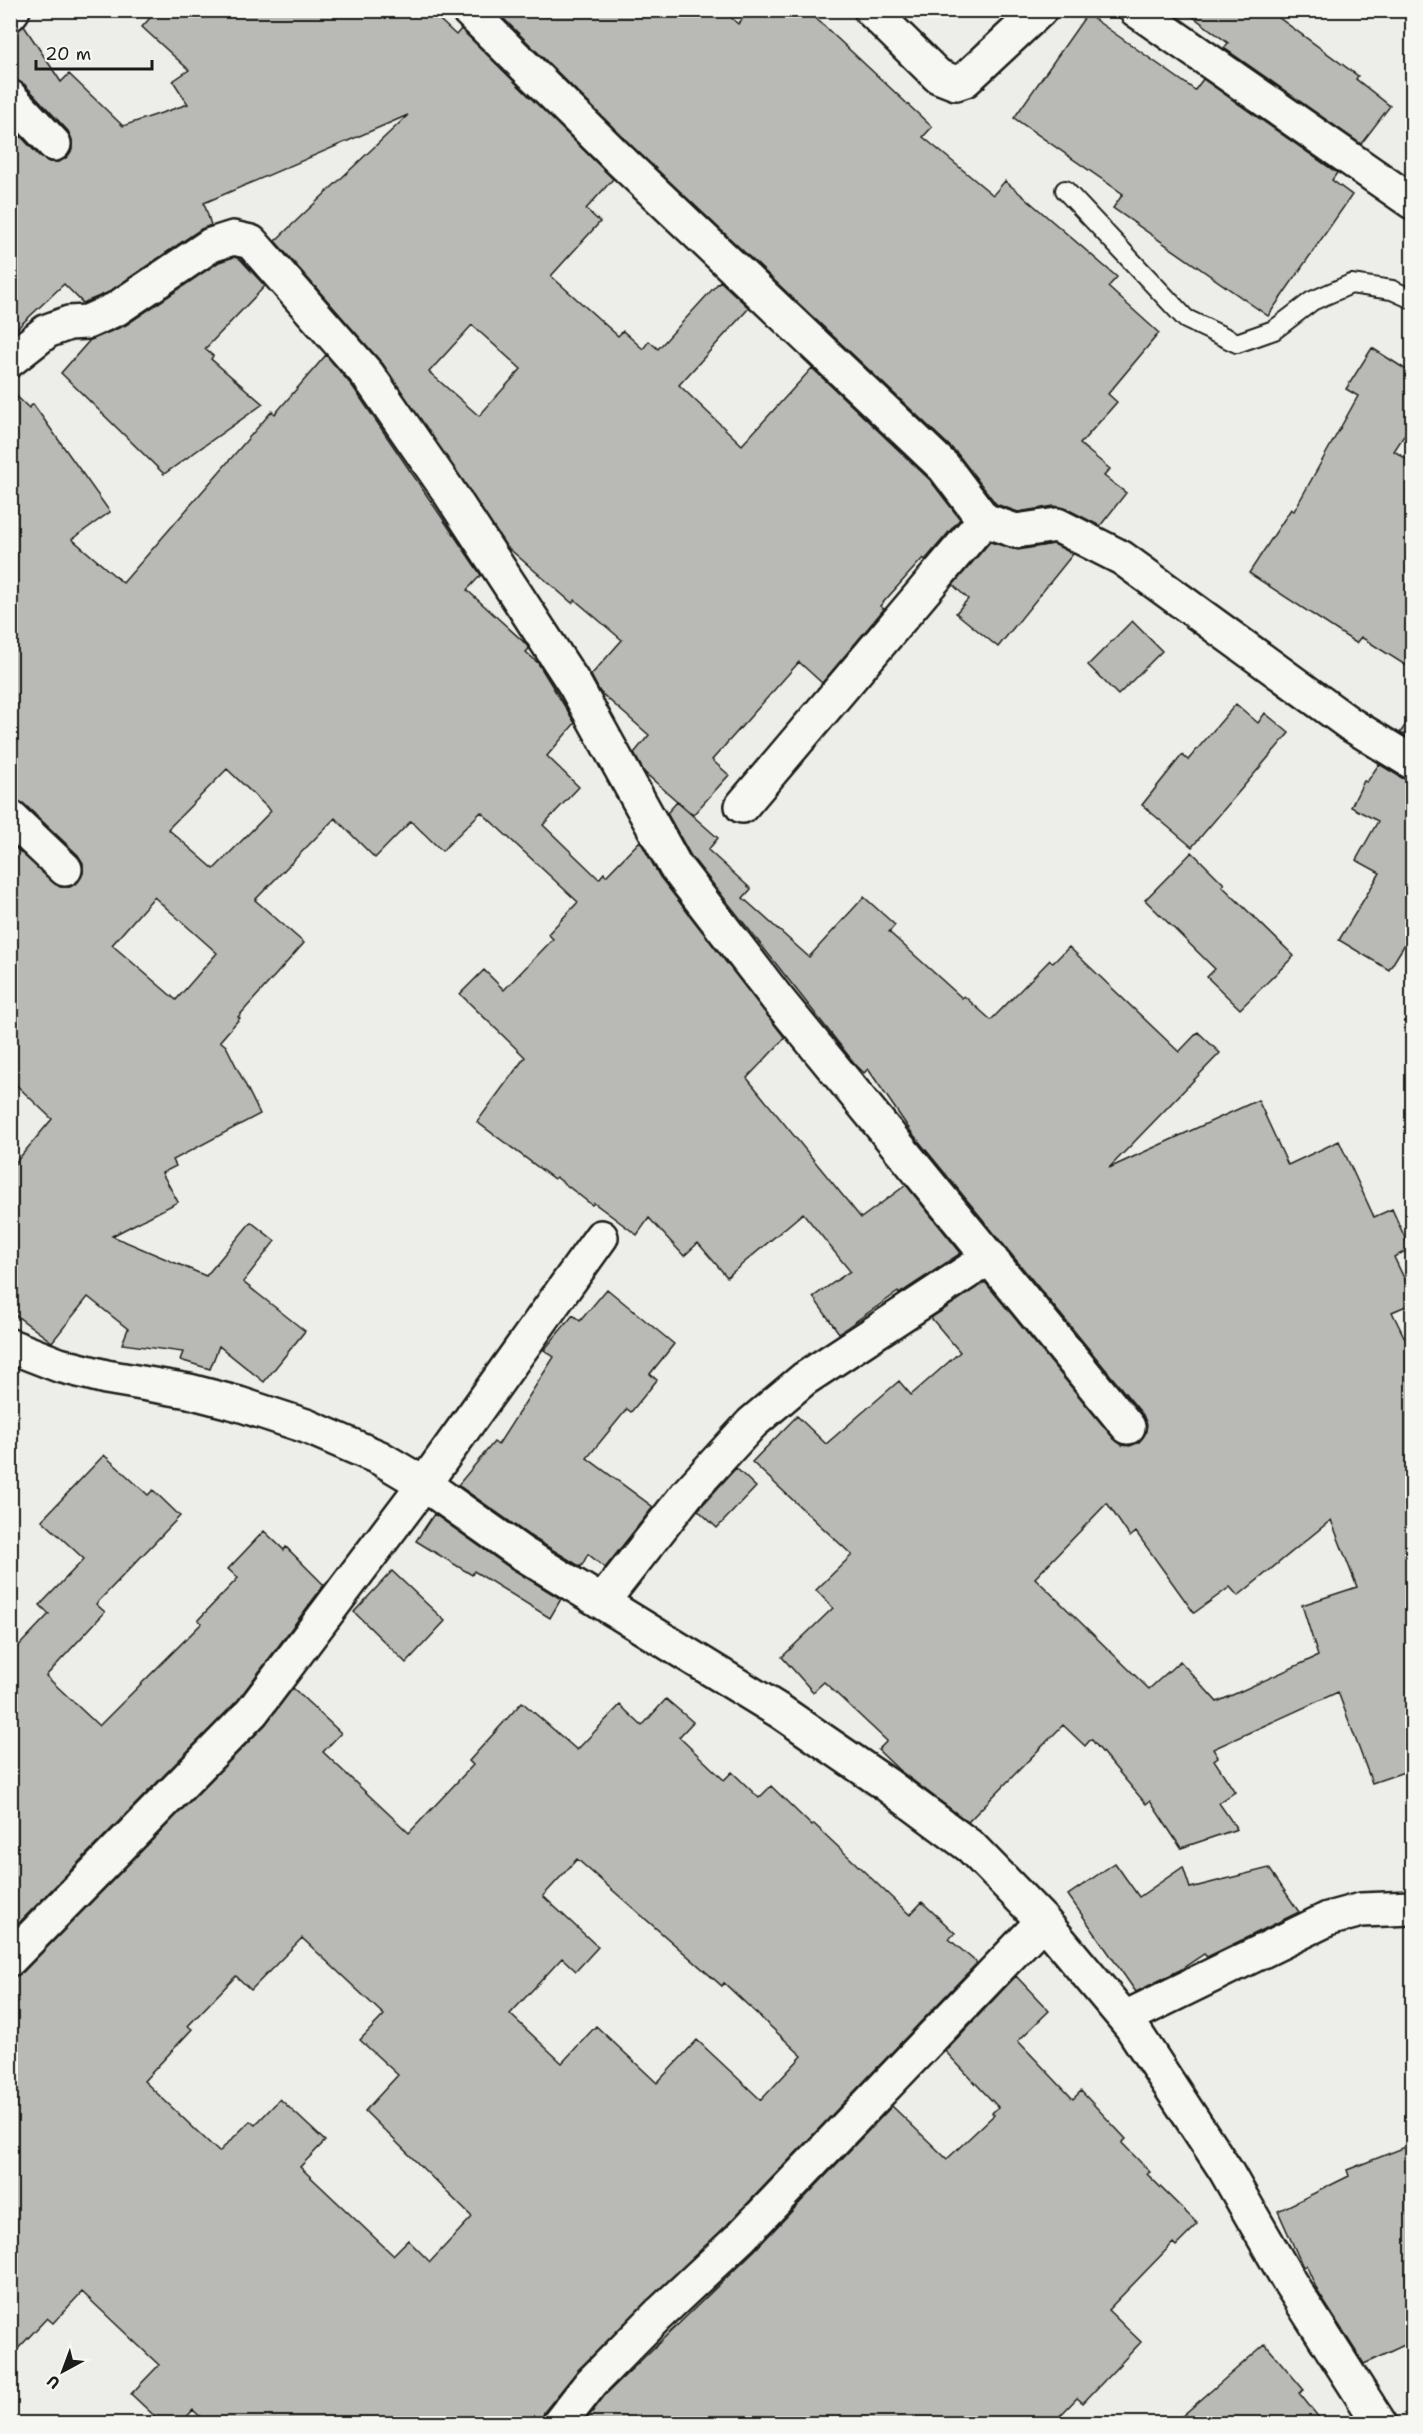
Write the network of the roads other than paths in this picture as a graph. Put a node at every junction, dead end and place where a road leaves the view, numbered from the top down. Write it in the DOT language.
graph roads {
  1 [pos="468,10"];
  2 [pos="871,10"];
  3 [pos="1040,10"];
  4 [pos="1136,10"];
  5 [pos="10,97"];
  6 [pos="54,144"];
  7 [pos="1065,190"];
  8 [pos="1413,202"];
  9 [pos="1413,299"];
  10 [pos="10,360"];
  11 [pos="984,520"];
  12 [pos="1413,762"];
  13 [pos="742,806"];
  14 [pos="10,817"];
  15 [pos="65,869"];
  16 [pos="601,1237"];
  17 [pos="990,1257"];
  18 [pos="10,1346"];
  19 [pos="1128,1427"];
  20 [pos="424,1484"];
  21 [pos="602,1602"];
  22 [pos="1413,1908"];
  23 [pos="1043,1921"];
  24 [pos="10,1959"];
  25 [pos="1125,2018"];
  26 [pos="559,2424"];
  27 [pos="1380,2424"];
  1 -- 11 [label="street"];
  2 -- 3 [label="street"];
  4 -- 8 [label="street"];
  5 -- 6 [label="street"];
  7 -- 9 [label="lane"];
  10 -- 17 [label="street"];
  11 -- 12 [label="street"];
  11 -- 13 [label="street"];
  14 -- 15 [label="street"];
  16 -- 20 [label="street"];
  17 -- 19 [label="street"];
  17 -- 21 [label="street"];
  18 -- 20 [label="street"];
  20 -- 21 [label="street"];
  20 -- 24 [label="street"];
  21 -- 23 [label="street"];
  22 -- 25 [label="street"];
  23 -- 25 [label="street"];
  23 -- 26 [label="street"];
  25 -- 27 [label="street"];
}
